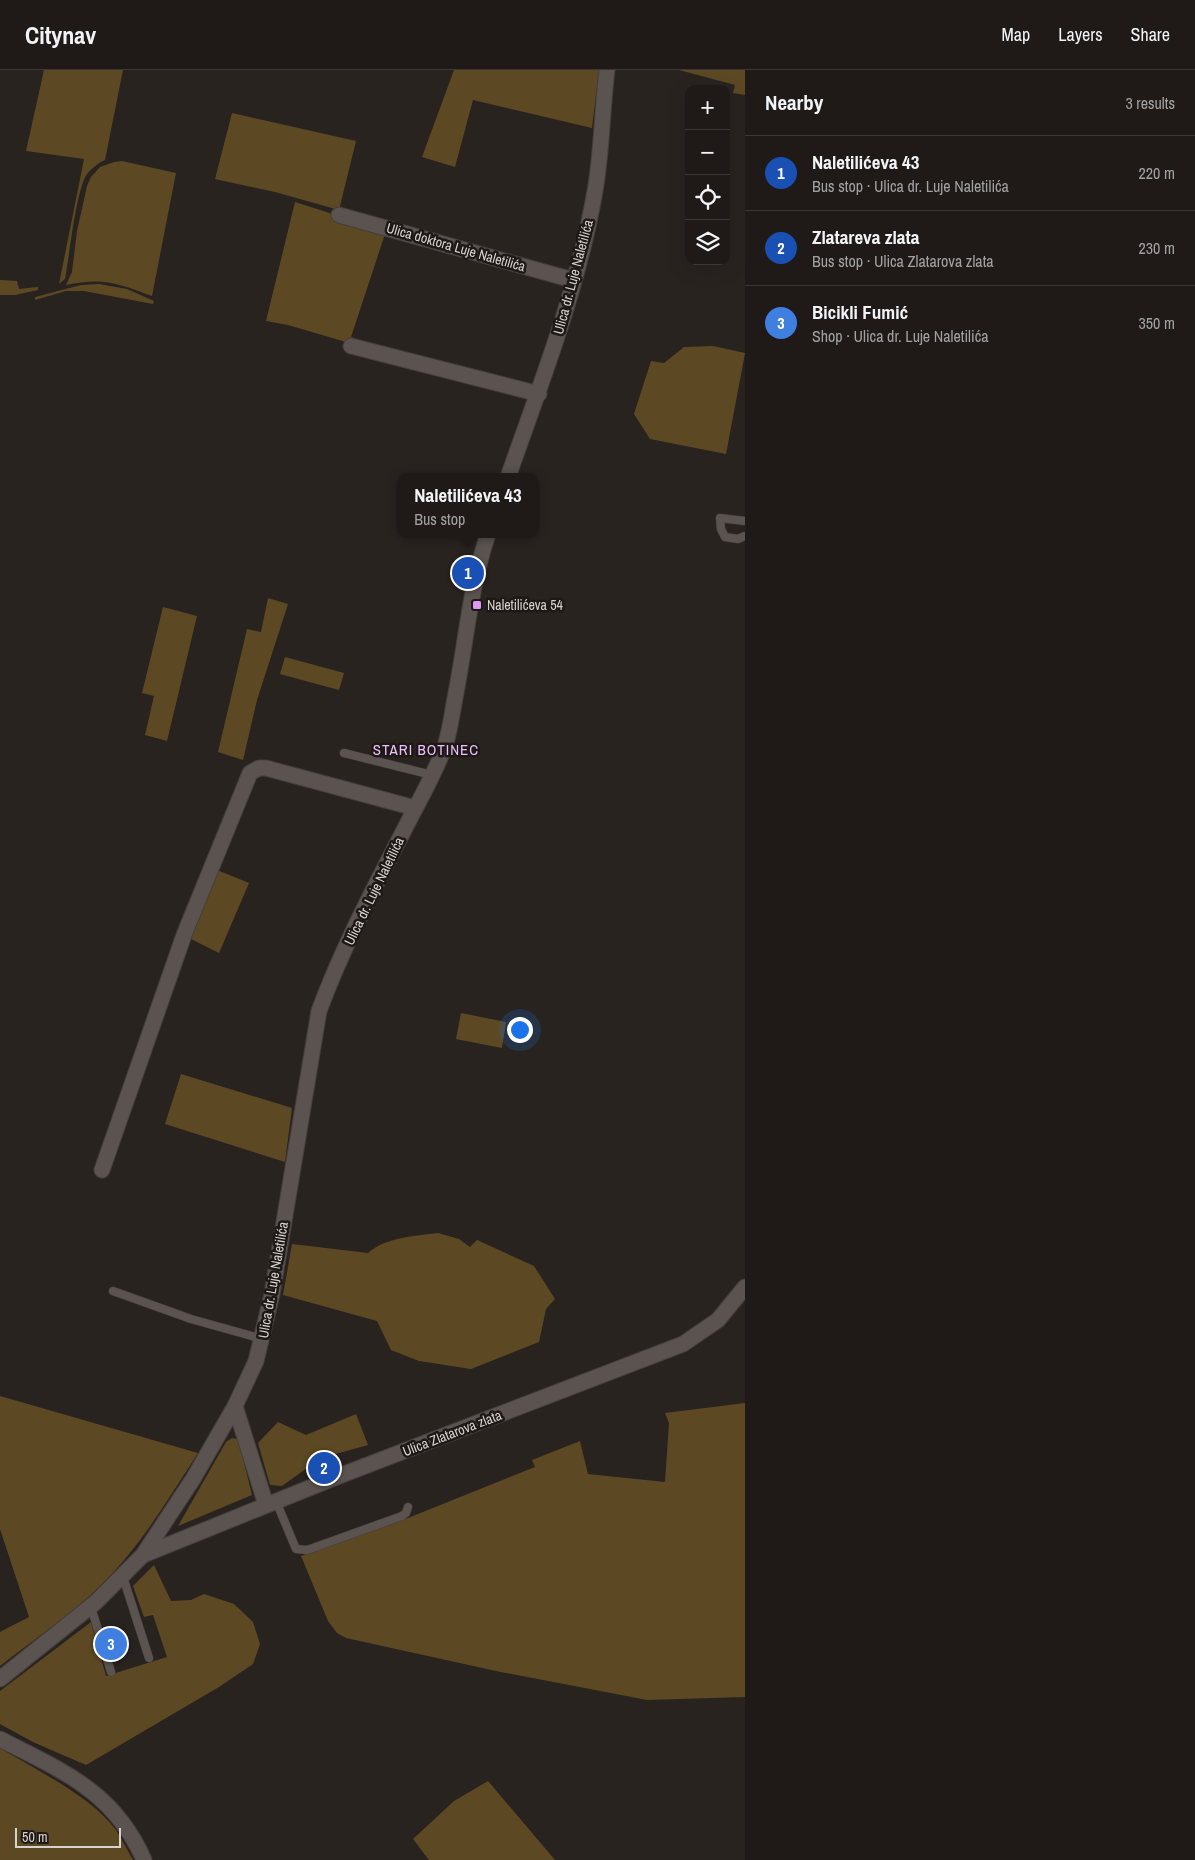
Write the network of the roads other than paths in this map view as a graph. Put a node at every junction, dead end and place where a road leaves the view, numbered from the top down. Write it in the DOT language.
graph roads {
  1 [pos="607,70"];
  2 [pos="339,215"];
  3 [pos="573,280"];
  4 [pos="351,346"];
  5 [pos="539,394"];
  6 [pos="509,473"];
  7 [pos="745,521"];
  8 [pos="745,536"];
  9 [pos="487,538"];
  10 [pos="344,753"];
  11 [pos="432,775"];
  12 [pos="415,808"];
  13 [pos="102,1170"];
  14 [pos="745,1287"];
  15 [pos="113,1291"];
  16 [pos="263,1339"];
  17 [pos="235,1406"];
  18 [pos="271,1503"];
  19 [pos="408,1507"];
  20 [pos="143,1555"];
  21 [pos="123,1577"];
  22 [pos="91,1607"];
  23 [pos="149,1658"];
  24 [pos="110,1672"];
  25 [pos="0,1679"];
  26 [pos="0,1739"];
  27 [pos="144,1860"];
  1 -- 3 [label="street, Ulica dr. Luje Naletilića"];
  2 -- 3 [label="street, Ulica doktora Luje Naletilića"];
  3 -- 5 [label="street, Ulica dr. Luje Naletilića"];
  4 -- 5 [label="street"];
  5 -- 6 [label="street, Ulica dr. Luje Naletilića"];
  7 -- 8 [label="lane"];
  9 -- 11 [label="street, Ulica dr. Luje Naletilića"];
  10 -- 11 [label="lane"];
  11 -- 12 [label="street, Ulica dr. Luje Naletilića"];
  12 -- 13 [label="street"];
  12 -- 16 [label="street, Ulica dr. Luje Naletilića"];
  14 -- 18 [label="street, Ulica Zlatarova zlata"];
  15 -- 16 [label="lane"];
  16 -- 17 [label="street, Ulica dr. Luje Naletilića"];
  17 -- 18 [label="street"];
  17 -- 20 [label="street, Ulica dr. Luje Naletilića"];
  18 -- 19 [label="lane"];
  18 -- 20 [label="street, Ulica Zlatarova zlata"];
  20 -- 21 [label="street, Ulica dr. Luje Naletilića"];
  21 -- 22 [label="street, Ulica dr. Luje Naletilića"];
  21 -- 23 [label="lane"];
  22 -- 24 [label="lane"];
  22 -- 25 [label="street, Ulica dr. Luje Naletilića"];
  26 -- 27 [label="street"];
}
